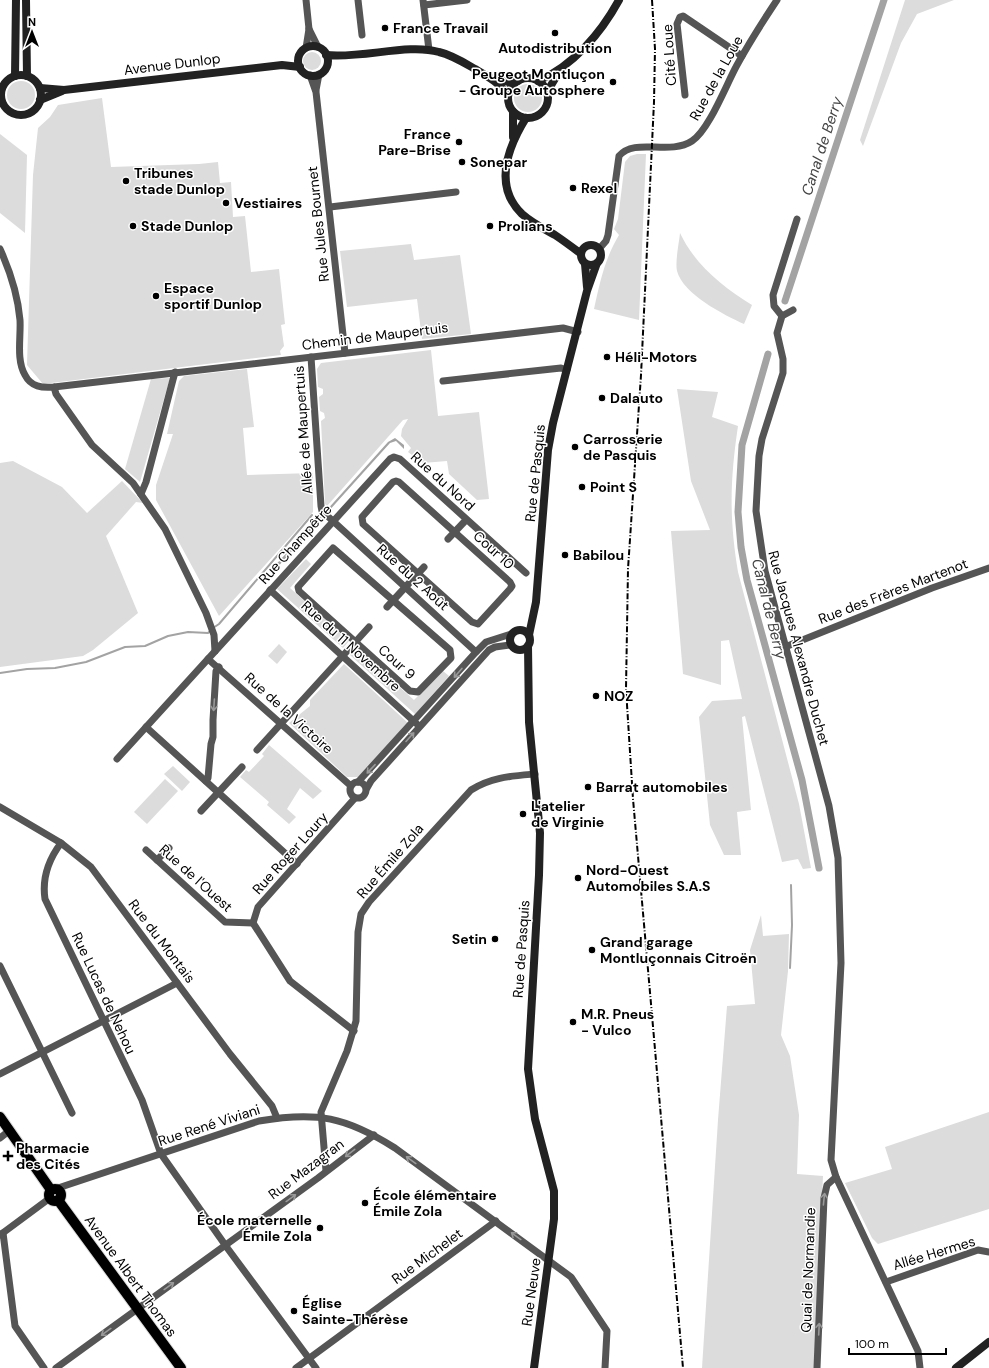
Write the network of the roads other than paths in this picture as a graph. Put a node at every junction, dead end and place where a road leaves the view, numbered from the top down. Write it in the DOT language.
graph roads {
  1 [pos="16,0"];
  2 [pos="26,0"];
  3 [pos="306,0"];
  4 [pos="358,0"];
  5 [pos="467,0"];
  6 [pos="619,0"];
  7 [pos="777,0"];
  8 [pos="424,2"];
  9 [pos="309,30"];
  10 [pos="362,34"];
  11 [pos="318,47"];
  12 [pos="306,48"];
  13 [pos="429,50"];
  14 [pos="326,55"];
  15 [pos="299,56"];
  16 [pos="351,56"];
  17 [pos="742,56"];
  18 [pos="327,64"];
  19 [pos="282,65"];
  20 [pos="300,67"];
  21 [pos="562,67"];
  22 [pos="319,74"];
  23 [pos="310,75"];
  24 [pos="15,76"];
  25 [pos="27,76"];
  26 [pos="490,77"];
  27 [pos="518,81"];
  28 [pos="538,81"];
  29 [pos="40,88"];
  30 [pos="64,90"];
  31 [pos="316,92"];
  32 [pos="547,92"];
  33 [pos="508,95"];
  34 [pos="686,95"];
  35 [pos="40,100"];
  36 [pos="514,112"];
  37 [pos="526,118"];
  38 [pos="513,140"];
  39 [pos="456,192"];
  40 [pos="330,207"];
  41 [pos="798,219"];
  42 [pos="0,249"];
  43 [pos="599,249"];
  44 [pos="582,250"];
  45 [pos="597,263"];
  46 [pos="585,264"];
  47 [pos="588,291"];
  48 [pos="793,310"];
  49 [pos="782,316"];
  50 [pos="578,332"];
  51 [pos="345,353"];
  52 [pos="311,357"];
  53 [pos="567,370"];
  54 [pos="175,372"];
  55 [pos="443,381"];
  56 [pos="54,387"];
  57 [pos="394,457"];
  58 [pos="141,494"];
  59 [pos="466,520"];
  60 [pos="333,522"];
  61 [pos="455,532"];
  62 [pos="448,540"];
  63 [pos="424,567"];
  64 [pos="989,568"];
  65 [pos="418,573"];
  66 [pos="526,573"];
  67 [pos="405,587"];
  68 [pos="270,590"];
  69 [pos="394,599"];
  70 [pos="387,607"];
  71 [pos="534,613"];
  72 [pos="369,627"];
  73 [pos="520,630"];
  74 [pos="511,634"];
  75 [pos="528,635"];
  76 [pos="355,642"];
  77 [pos="510,645"];
  78 [pos="528,646"];
  79 [pos="785,647"];
  80 [pos="517,650"];
  81 [pos="215,651"];
  82 [pos="476,652"];
  83 [pos="343,656"];
  84 [pos="208,659"];
  85 [pos="218,667"];
  86 [pos="529,678"];
  87 [pos="280,724"];
  88 [pos="417,724"];
  89 [pos="146,727"];
  90 [pos="257,750"];
  91 [pos="117,759"];
  92 [pos="242,767"];
  93 [pos="535,774"];
  94 [pos="206,781"];
  95 [pos="358,782"];
  96 [pos="351,786"];
  97 [pos="367,788"];
  98 [pos="219,792"];
  99 [pos="355,798"];
  100 [pos="0,808"];
  101 [pos="201,811"];
  102 [pos="61,843"];
  103 [pos="169,848"];
  104 [pos="146,850"];
  105 [pos="157,860"];
  106 [pos="297,864"];
  107 [pos="254,923"];
  108 [pos="0,966"];
  109 [pos="177,983"];
  110 [pos="103,1021"];
  111 [pos="354,1031"];
  112 [pos="42,1052"];
  113 [pos="0,1074"];
  114 [pos="72,1113"];
  115 [pos="0,1117"];
  116 [pos="321,1117"];
  117 [pos="276,1118"];
  118 [pos="9,1131"];
  119 [pos="374,1135"];
  120 [pos="0,1138"];
  121 [pos="161,1154"];
  122 [pos="326,1171"];
  123 [pos="836,1177"];
  124 [pos="54,1194"];
  125 [pos="554,1219"];
  126 [pos="496,1221"];
  127 [pos="2,1234"];
  128 [pos="225,1245"];
  129 [pos="989,1252"];
  130 [pos="548,1259"];
  131 [pos="886,1282"];
  132 [pos="138,1309"];
  133 [pos="989,1342"];
  134 [pos="308,1359"];
  135 [pos="44,1368"];
  136 [pos="56,1368"];
  137 [pos="181,1368"];
  138 [pos="296,1368"];
  139 [pos="316,1368"];
  140 [pos="534,1368"];
  141 [pos="605,1368"];
  142 [pos="817,1368"];
  143 [pos="920,1368"];
  144 [pos="956,1368"];
  1 -- 24 [label="main road"];
  2 -- 25 [label="main road"];
  3 -- 9 [label="street"];
  4 -- 10 [label="street"];
  5 -- 8 [label="street"];
  6 -- 21 [label="main road"];
  7 -- 17 [label="street, Rue de la Loue"];
  8 -- 13 [label="street"];
  9 -- 11 [label="street"];
  9 -- 12 [label="street"];
  11 -- 12 [label="main road"];
  11 -- 14 [label="main road"];
  12 -- 15 [label="main road"];
  13 -- 16 [label="main road"];
  13 -- 26 [label="main road"];
  14 -- 16 [label="main road"];
  14 -- 18 [label="main road"];
  15 -- 19 [label="main road, Avenue Dunlop"];
  15 -- 20 [label="main road"];
  16 -- 18 [label="main road"];
  17 -- 34 [label="street, Cité Loue"];
  17 -- 43 [label="street, Rue de la Loue"];
  18 -- 22 [label="main road"];
  19 -- 20 [label="main road, Avenue Dunlop"];
  19 -- 30 [label="main road, Avenue Dunlop"];
  20 -- 23 [label="main road"];
  21 -- 28 [label="main road"];
  21 -- 32 [label="main road"];
  22 -- 23 [label="main road"];
  22 -- 31 [label="street, Rue Jules Bournet"];
  23 -- 31 [label="street, Rue Jules Bournet"];
  24 -- 25 [label="main road"];
  24 -- 35 [label="main road"];
  25 -- 29 [label="main road"];
  26 -- 27 [label="main road"];
  26 -- 33 [label="main road"];
  27 -- 28 [label="main road"];
  27 -- 33 [label="main road"];
  28 -- 32 [label="main road"];
  29 -- 30 [label="main road, Avenue Dunlop"];
  29 -- 35 [label="main road"];
  30 -- 35 [label="main road, Avenue Dunlop"];
  31 -- 40 [label="street, Rue Jules Bournet"];
  32 -- 37 [label="main road"];
  33 -- 36 [label="main road"];
  36 -- 37 [label="main road"];
  36 -- 38 [label="main road"];
  37 -- 38 [label="main road"];
  38 -- 44 [label="main road"];
  39 -- 40 [label="street"];
  40 -- 51 [label="street, Rue Jules Bournet"];
  41 -- 49 [label="street"];
  42 -- 56 [label="street, Chemin de Maupertuis"];
  43 -- 44 [label="main road"];
  43 -- 45 [label="main road"];
  44 -- 46 [label="main road"];
  45 -- 46 [label="main road"];
  45 -- 47 [label="main road, Rue de Pasquis"];
  46 -- 47 [label="main road, Rue de Pasquis"];
  47 -- 50 [label="main road, Rue de Pasquis"];
  48 -- 49 [label="street"];
  49 -- 79 [label="street, Rue Jacques Alexandre Duchet"];
  50 -- 51 [label="street, Chemin de Maupertuis"];
  50 -- 53 [label="main road, Rue de Pasquis"];
  51 -- 52 [label="street, Chemin de Maupertuis"];
  52 -- 54 [label="street, Chemin de Maupertuis"];
  52 -- 60 [label="street, Allée de Maupertuis"];
  53 -- 55 [label="street"];
  53 -- 71 [label="main road, Rue de Pasquis"];
  54 -- 56 [label="street, Chemin de Maupertuis"];
  54 -- 58 [label="street"];
  56 -- 58 [label="street"];
  57 -- 59 [label="street, Rue du Nord"];
  57 -- 60 [label="street, Rue Champêtre"];
  58 -- 81 [label="street"];
  59 -- 61 [label="street"];
  59 -- 66 [label="street, Rue du Nord"];
  60 -- 67 [label="street, Rue du 2 Août"];
  60 -- 68 [label="street, Rue Champêtre"];
  61 -- 62 [label="street"];
  61 -- 65 [label="street, Cour 10"];
  61 -- 65 [label="street, Cour 10"];
  63 -- 65 [label="street"];
  64 -- 79 [label="street, Rue des Frères Martenot"];
  65 -- 67 [label="street"];
  67 -- 69 [label="street"];
  67 -- 82 [label="street, Rue du 2 Août"];
  68 -- 81 [label="street, Rue Champêtre"];
  68 -- 83 [label="street, Rue du 11 Novembre"];
  69 -- 70 [label="street"];
  69 -- 76 [label="street, Cour 9"];
  69 -- 76 [label="street, Cour 9"];
  71 -- 73 [label="main road"];
  71 -- 75 [label="main road, Rue de Pasquis"];
  72 -- 76 [label="street"];
  73 -- 74 [label="main road"];
  73 -- 75 [label="main road"];
  74 -- 77 [label="main road"];
  74 -- 82 [label="street, Rue Roger Loury"];
  75 -- 78 [label="main road"];
  76 -- 83 [label="street"];
  77 -- 80 [label="main road"];
  77 -- 88 [label="street, Rue Roger Loury"];
  78 -- 80 [label="main road"];
  78 -- 86 [label="main road, Rue de Pasquis"];
  79 -- 123 [label="street, Rue Jacques Alexandre Duchet"];
  80 -- 86 [label="main road, Rue de Pasquis"];
  81 -- 84 [label="street, Rue Champêtre"];
  82 -- 88 [label="street, Rue Roger Loury, one-way"];
  83 -- 87 [label="street"];
  83 -- 88 [label="street, Rue du 11 Novembre"];
  84 -- 85 [label="street, Rue de la Victoire"];
  84 -- 89 [label="street, Rue Champêtre"];
  85 -- 87 [label="street, Rue de la Victoire"];
  85 -- 94 [label="street, one-way"];
  86 -- 93 [label="main road, Rue de Pasquis"];
  87 -- 90 [label="street"];
  87 -- 96 [label="street, Rue de la Victoire"];
  88 -- 95 [label="street, Rue Roger Loury, one-way"];
  97 -- 88 [label="street, Rue Roger Loury, one-way"];
  89 -- 91 [label="street"];
  89 -- 94 [label="street"];
  92 -- 98 [label="street"];
  93 -- 111 [label="street, Rue Émile Zola"];
  93 -- 125 [label="main road, Rue de Pasquis"];
  94 -- 98 [label="street"];
  95 -- 96 [label="street, Rue Roger Loury"];
  95 -- 97 [label="street"];
  96 -- 99 [label="street"];
  97 -- 99 [label="street, Rue Roger Loury"];
  98 -- 101 [label="street"];
  98 -- 106 [label="street"];
  99 -- 106 [label="street, Rue Roger Loury"];
  100 -- 102 [label="street, Rue du Montais"];
  102 -- 109 [label="street, Rue du Montais"];
  102 -- 110 [label="street, Rue Lucas de Nehou"];
  103 -- 105 [label="street"];
  104 -- 105 [label="street, Rue de l'Ouest"];
  105 -- 107 [label="street, Rue de l'Ouest"];
  106 -- 107 [label="street, Rue Roger Loury"];
  107 -- 111 [label="street"];
  108 -- 112 [label="street"];
  109 -- 110 [label="street"];
  109 -- 117 [label="street, Rue du Montais"];
  110 -- 112 [label="street"];
  110 -- 121 [label="street, Rue Lucas de Nehou"];
  111 -- 116 [label="street, Rue Émile Zola"];
  112 -- 113 [label="street"];
  112 -- 114 [label="street"];
  115 -- 118 [label="main road, Avenue Albert Thomas"];
  116 -- 117 [label="street, Rue René Viviani"];
  116 -- 119 [label="street, Rue René Viviani"];
  116 -- 122 [label="street"];
  117 -- 121 [label="street, Rue René Viviani"];
  118 -- 120 [label="street"];
  118 -- 124 [label="main road, Avenue Albert Thomas"];
  119 -- 122 [label="street, Rue Mazagran, one-way"];
  126 -- 119 [label="street, Rue René Viviani, one-way"];
  121 -- 124 [label="street, Rue René Viviani"];
  121 -- 128 [label="street, Rue Lucas de Nehou"];
  128 -- 122 [label="street, Rue Mazagran, one-way"];
  123 -- 131 [label="street"];
  142 -- 123 [label="street, Quai de Normandie, one-way"];
  124 -- 127 [label="street, Rue René Viviani"];
  124 -- 132 [label="main road, Avenue Albert Thomas"];
  125 -- 130 [label="main road, Rue Neuve"];
  130 -- 126 [label="street, Rue René Viviani, one-way"];
  126 -- 134 [label="street, Rue Michelet"];
  127 -- 135 [label="street"];
  132 -- 128 [label="street, Rue Mazagran, one-way"];
  128 -- 134 [label="street, Rue Lucas de Nehou"];
  129 -- 131 [label="street, Allée Hermes"];
  130 -- 140 [label="main road, Rue Neuve"];
  130 -- 141 [label="street, Rue René Viviani"];
  131 -- 143 [label="street"];
  132 -- 136 [label="street, Rue Mazagran, one-way"];
  132 -- 137 [label="main road, Avenue Albert Thomas"];
  133 -- 144 [label="main road"];
  134 -- 138 [label="street, Rue Michelet"];
  134 -- 139 [label="street, Rue Lucas de Nehou"];
}
